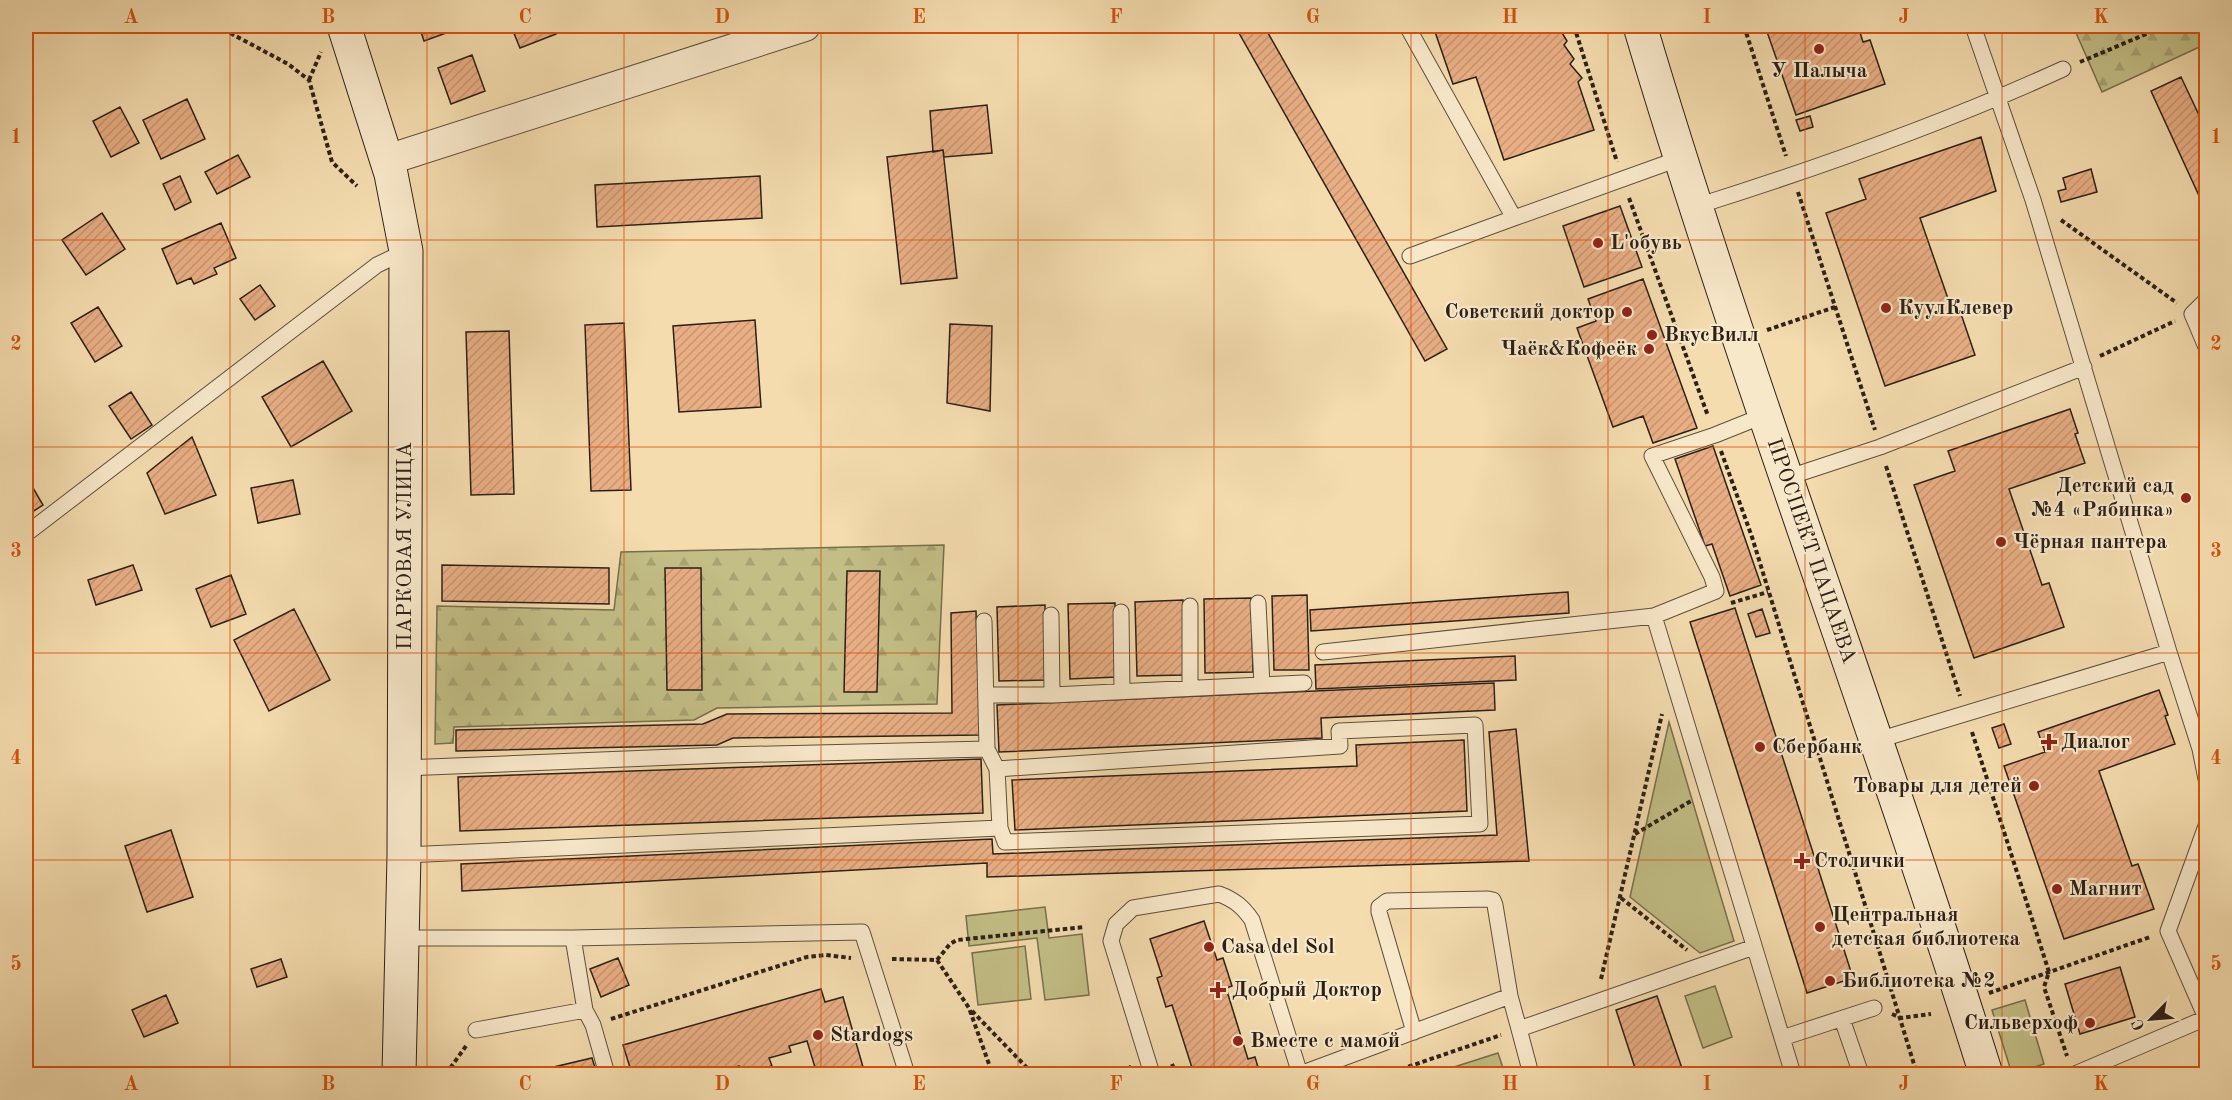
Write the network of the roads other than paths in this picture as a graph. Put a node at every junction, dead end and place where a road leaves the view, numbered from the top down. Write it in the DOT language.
graph roads {
  1 [pos="805,26"];
  2 [pos="1407,26"];
  3 [pos="1640,26"];
  4 [pos="1972,26"];
  5 [pos="334,35"];
  6 [pos="2063,69"];
  7 [pos="1999,98"];
  8 [pos="1681,158"];
  9 [pos="387,160"];
  10 [pos="1697,206"];
  11 [pos="1514,218"];
  12 [pos="406,251"];
  13 [pos="1410,256"];
  14 [pos="2206,300"];
  15 [pos="2206,347"];
  16 [pos="2084,368"];
  17 [pos="1765,415"];
  18 [pos="1786,478"];
  19 [pos="26,534"];
  20 [pos="1258,603"];
  21 [pos="1190,606"];
  22 [pos="1121,612"];
  23 [pos="1051,615"];
  24 [pos="1654,616"];
  25 [pos="984,621"];
  26 [pos="1323,652"];
  27 [pos="2169,652"];
  28 [pos="1304,683"];
  29 [pos="1262,685"];
  30 [pos="1190,688"];
  31 [pos="1122,691"];
  32 [pos="986,695"];
  33 [pos="1052,695"];
  34 [pos="1875,741"];
  35 [pos="987,748"];
  36 [pos="404,768"];
  37 [pos="997,769"];
  38 [pos="2206,779"];
  39 [pos="2206,826"];
  40 [pos="1000,828"];
  41 [pos="404,855"];
  42 [pos="402,938"];
  43 [pos="573,938"];
  44 [pos="1754,947"];
  45 [pos="1510,996"];
  46 [pos="1874,1008"];
  47 [pos="585,1010"];
  48 [pos="1842,1018"];
  49 [pos="2206,1018"];
  50 [pos="1519,1029"];
  51 [pos="476,1030"];
  52 [pos="1414,1032"];
  53 [pos="1782,1038"];
  54 [pos="399,1074"];
  55 [pos="607,1074"];
  56 [pos="907,1074"];
  57 [pos="1152,1074"];
  58 [pos="1531,1074"];
  59 [pos="1793,1074"];
  60 [pos="1861,1074"];
  61 [pos="1986,1074"];
  62 [pos="2076,1074"];
  1 -- 9 [label="street"];
  2 -- 11 [label="lane"];
  3 -- 8 [label="main road, ПРОСПЕКТ ПАЦАЕВА"];
  4 -- 7 [label="lane"];
  5 -- 9 [label="main road, ПАРКОВАЯ УЛИЦА"];
  6 -- 7 [label="lane"];
  7 -- 10 [label="lane"];
  7 -- 16 [label="lane"];
  8 -- 10 [label="main road, ПРОСПЕКТ ПАЦАЕВА"];
  8 -- 11 [label="lane"];
  9 -- 12 [label="main road, ПАРКОВАЯ УЛИЦА"];
  10 -- 17 [label="main road, ПРОСПЕКТ ПАЦАЕВА"];
  11 -- 13 [label="lane"];
  12 -- 19 [label="lane"];
  12 -- 36 [label="main road, ПАРКОВАЯ УЛИЦА"];
  14 -- 15 [label="lane"];
  16 -- 18 [label="lane"];
  16 -- 27 [label="lane"];
  17 -- 18 [label="main road, ПРОСПЕКТ ПАЦАЕВА"];
  17 -- 24 [label="lane"];
  18 -- 34 [label="main road, ПРОСПЕКТ ПАЦАЕВА"];
  20 -- 29 [label="lane"];
  21 -- 30 [label="lane"];
  22 -- 31 [label="lane"];
  23 -- 33 [label="lane"];
  24 -- 26 [label="lane"];
  24 -- 44 [label="lane"];
  25 -- 32 [label="lane"];
  27 -- 34 [label="lane"];
  27 -- 38 [label="lane"];
  28 -- 29 [label="lane"];
  29 -- 30 [label="lane"];
  30 -- 31 [label="lane"];
  31 -- 33 [label="lane"];
  32 -- 33 [label="lane"];
  32 -- 35 [label="lane"];
  34 -- 61 [label="main road, ПРОСПЕКТ ПАЦАЕВА"];
  35 -- 36 [label="lane"];
  35 -- 37 [label="lane"];
  36 -- 41 [label="main road, ПАРКОВАЯ УЛИЦА"];
  37 -- 40 [label="lane"];
  37 -- 40 [label="lane"];
  39 -- 49 [label="lane"];
  40 -- 41 [label="lane"];
  41 -- 42 [label="main road, ПАРКОВАЯ УЛИЦА"];
  42 -- 43 [label="lane"];
  42 -- 54 [label="main road, ПАРКОВАЯ УЛИЦА"];
  43 -- 47 [label="lane"];
  43 -- 56 [label="lane"];
  44 -- 50 [label="lane"];
  44 -- 53 [label="lane"];
  45 -- 50 [label="lane"];
  45 -- 52 [label="lane"];
  45 -- 52 [label="lane"];
  46 -- 48 [label="lane"];
  47 -- 51 [label="lane"];
  47 -- 55 [label="lane"];
  48 -- 53 [label="lane"];
  48 -- 60 [label="lane"];
  49 -- 62 [label="lane"];
  50 -- 58 [label="lane"];
  52 -- 57 [label="lane"];
  53 -- 59 [label="lane"];
}
